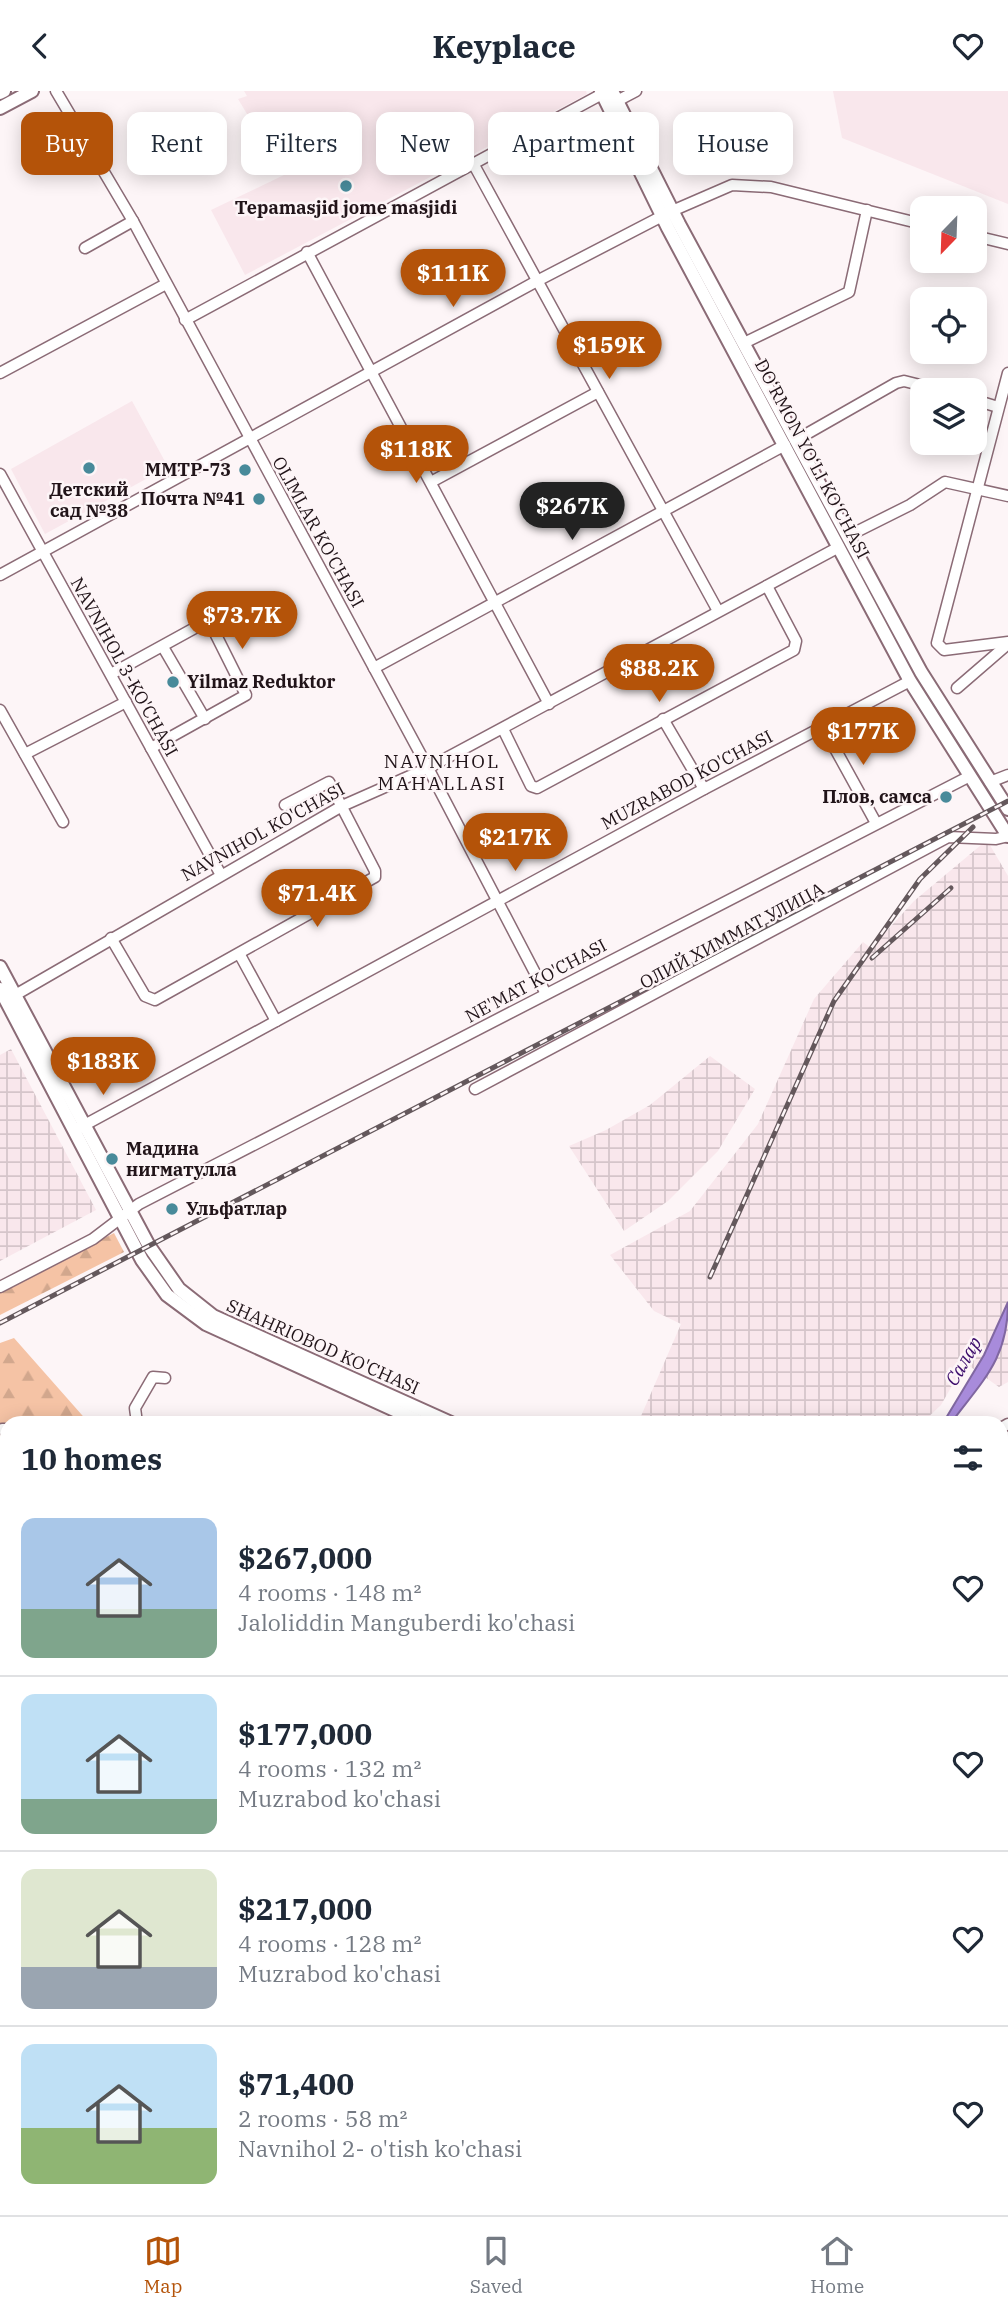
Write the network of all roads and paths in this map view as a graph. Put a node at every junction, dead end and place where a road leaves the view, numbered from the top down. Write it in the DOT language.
graph roads {
  1 [pos="32,91"];
  2 [pos="55,91"];
  3 [pos="636,91"];
  4 [pos="608,94"];
  5 [pos="0,108"];
  6 [pos="474,165"];
  7 [pos="455,175"];
  8 [pos="867,211"];
  9 [pos="667,214"];
  10 [pos="133,221"];
  11 [pos="910,221"];
  12 [pos="987,239"];
  13 [pos="1008,244"];
  14 [pos="85,248"];
  15 [pos="307,252"];
  16 [pos="537,281"];
  17 [pos="166,284"];
  18 [pos="185,320"];
  19 [pos="744,343"];
  20 [pos="372,371"];
  21 [pos="0,373"];
  22 [pos="1008,373"];
  23 [pos="910,383"];
  24 [pos="598,392"];
  25 [pos="987,404"];
  26 [pos="998,407"];
  27 [pos="250,439"];
  28 [pos="791,443"];
  29 [pos="0,474"];
  30 [pos="432,482"];
  31 [pos="978,487"];
  32 [pos="1008,496"];
  33 [pos="661,510"];
  34 [pos="841,542"];
  35 [pos="43,551"];
  36 [pos="0,575"];
  37 [pos="767,586"];
  38 [pos="495,603"];
  39 [pos="718,611"];
  40 [pos="1008,643"];
  41 [pos="163,647"];
  42 [pos="374,668"];
  43 [pos="111,674"];
  44 [pos="910,681"];
  45 [pos="957,688"];
  46 [pos="126,702"];
  47 [pos="549,704"];
  48 [pos="0,710"];
  49 [pos="205,719"];
  50 [pos="663,719"];
  51 [pos="822,725"];
  52 [pos="503,729"];
  53 [pos="151,748"];
  54 [pos="25,754"];
  55 [pos="428,768"];
  56 [pos="1008,775"];
  57 [pos="970,776"];
  58 [pos="990,782"];
  59 [pos="704,789"];
  60 [pos="285,804"];
  61 [pos="342,806"];
  62 [pos="1008,809"];
  63 [pos="63,823"];
  64 [pos="876,823"];
  65 [pos="1008,836"];
  66 [pos="221,875"];
  67 [pos="498,899"];
  68 [pos="111,938"];
  69 [pos="240,955"];
  70 [pos="0,967"];
  71 [pos="545,992"];
  72 [pos="7,995"];
  73 [pos="276,1021"];
  74 [pos="475,1089"];
  75 [pos="80,1128"];
  76 [pos="125,1214"];
  77 [pos="0,1287"];
  78 [pos="165,1378"];
  79 [pos="386,1406"];
  80 [pos="136,1416"];
  81 [pos="398,1416"];
  82 [pos="408,1416"];
  83 [pos="435,1416"];
  1 -- 5 [label="main road"];
  2 -- 10 [label="street, OLIMLAR KO'CHASI"];
  3 -- 4 [label="street"];
  4 -- 6 [label="street"];
  4 -- 9 [label="main road, DO‘RMON YO‘LI KO‘CHASI"];
  6 -- 16 [label="street"];
  7 -- 15 [label="street"];
  8 -- 9 [label="street"];
  8 -- 11 [label="street"];
  8 -- 19 [label="street"];
  9 -- 16 [label="street"];
  9 -- 19 [label="main road, DO‘RMON YO‘LI KO‘CHASI"];
  9 -- 28 [label="main road, DO‘RMON YO‘LI KO‘CHASI"];
  10 -- 14 [label="street"];
  10 -- 17 [label="street, OLIMLAR KO'CHASI"];
  12 -- 13 [label="street"];
  15 -- 18 [label="street"];
  15 -- 20 [label="street"];
  16 -- 20 [label="street"];
  16 -- 24 [label="street"];
  17 -- 18 [label="street, OLIMLAR KO'CHASI"];
  17 -- 21 [label="street"];
  18 -- 27 [label="street, OLIMLAR KO'CHASI"];
  19 -- 28 [label="main road, DO‘RMON YO‘LI KO‘CHASI"];
  20 -- 27 [label="street"];
  20 -- 30 [label="street"];
  22 -- 26 [label="street"];
  23 -- 28 [label="street"];
  24 -- 30 [label="street"];
  24 -- 33 [label="street"];
  25 -- 26 [label="street"];
  26 -- 31 [label="street"];
  27 -- 35 [label="street"];
  27 -- 42 [label="street, OLIMLAR KO'CHASI"];
  28 -- 33 [label="street"];
  28 -- 34 [label="main road, DO‘RMON YO‘LI KO‘CHASI"];
  29 -- 35 [label="street, NAVNIHOL 3-KO'CHASI"];
  30 -- 38 [label="street"];
  31 -- 32 [label="street, NAVNIHOL KO'CHASI"];
  31 -- 34 [label="street, NAVNIHOL KO'CHASI"];
  31 -- 40 [label="street"];
  33 -- 38 [label="street"];
  33 -- 39 [label="street"];
  34 -- 37 [label="street, NAVNIHOL KO'CHASI"];
  34 -- 44 [label="main road, DO‘RMON YO‘LI KO‘CHASI"];
  34 -- 58 [label="main road, DO‘RMON YO‘LI KO‘CHASI"];
  35 -- 36 [label="street"];
  35 -- 43 [label="street, NAVNIHOL 3-KO'CHASI"];
  37 -- 39 [label="street, NAVNIHOL KO'CHASI"];
  37 -- 50 [label="street"];
  38 -- 42 [label="street"];
  38 -- 47 [label="street"];
  39 -- 47 [label="street, NAVNIHOL KO'CHASI"];
  40 -- 45 [label="street"];
  41 -- 43 [label="street"];
  41 -- 49 [label="street"];
  41 -- 49 [label="street"];
  42 -- 55 [label="street, OLIMLAR KO'CHASI"];
  43 -- 46 [label="street, NAVNIHOL 3-KO'CHASI"];
  44 -- 51 [label="street, MUZRABOD KO'CHASI"];
  44 -- 57 [label="main road, DO‘RMON YO‘LI KO‘CHASI"];
  46 -- 53 [label="street, NAVNIHOL 3-KO'CHASI"];
  46 -- 54 [label="street"];
  47 -- 52 [label="street, NAVNIHOL KO'CHASI"];
  48 -- 54 [label="street"];
  49 -- 53 [label="street"];
  50 -- 52 [label="street"];
  50 -- 59 [label="street"];
  51 -- 59 [label="street, MUZRABOD KO'CHASI"];
  51 -- 64 [label="street"];
  52 -- 55 [label="street, NAVNIHOL KO'CHASI"];
  53 -- 66 [label="street, NAVNIHOL 3-KO'CHASI"];
  54 -- 63 [label="street"];
  55 -- 61 [label="street, NAVNIHOL KO'CHASI"];
  55 -- 67 [label="street, OLIMLAR KO'CHASI"];
  56 -- 58 [label="street"];
  57 -- 64 [label="street, NE'MAT KO'CHASI"];
  57 -- 65 [label="main road, DO‘RMON YO‘LI KO‘CHASI"];
  58 -- 62 [label="main road, DO‘RMON YO‘LI KO‘CHASI"];
  59 -- 67 [label="street, MUZRABOD KO'CHASI"];
  60 -- 61 [label="street"];
  61 -- 66 [label="street, NAVNIHOL KO'CHASI"];
  61 -- 69 [label="street"];
  64 -- 71 [label="street, NE'MAT KO'CHASI"];
  65 -- 74 [label="street, ОЛИЙ ХИММАТ УЛИЦА"];
  66 -- 68 [label="street, NAVNIHOL KO'CHASI"];
  67 -- 71 [label="street, OLIMLAR KO'CHASI"];
  67 -- 73 [label="street, MUZRABOD KO'CHASI"];
  68 -- 69 [label="street"];
  68 -- 72 [label="street, NAVNIHOL KO'CHASI"];
  69 -- 73 [label="street"];
  70 -- 72 [label="main road, SHAHRIOBOD KO'CHASI"];
  71 -- 76 [label="street, NE'MAT KO'CHASI"];
  72 -- 75 [label="main road, SHAHRIOBOD KO'CHASI"];
  73 -- 75 [label="street, MUZRABOD KO'CHASI"];
  75 -- 76 [label="main road, SHAHRIOBOD KO'CHASI"];
  76 -- 77 [label="street, NE'MAT KO'CHASI"];
  76 -- 79 [label="main road, SHAHRIOBOD KO'CHASI"];
  76 -- 83 [label="main road, SHAHRIOBOD KO'CHASI"];
  78 -- 80 [label="street"];
  79 -- 81 [label="main road"];
  79 -- 82 [label="main road, SHAHRIOBOD KO'CHASI"];
}
